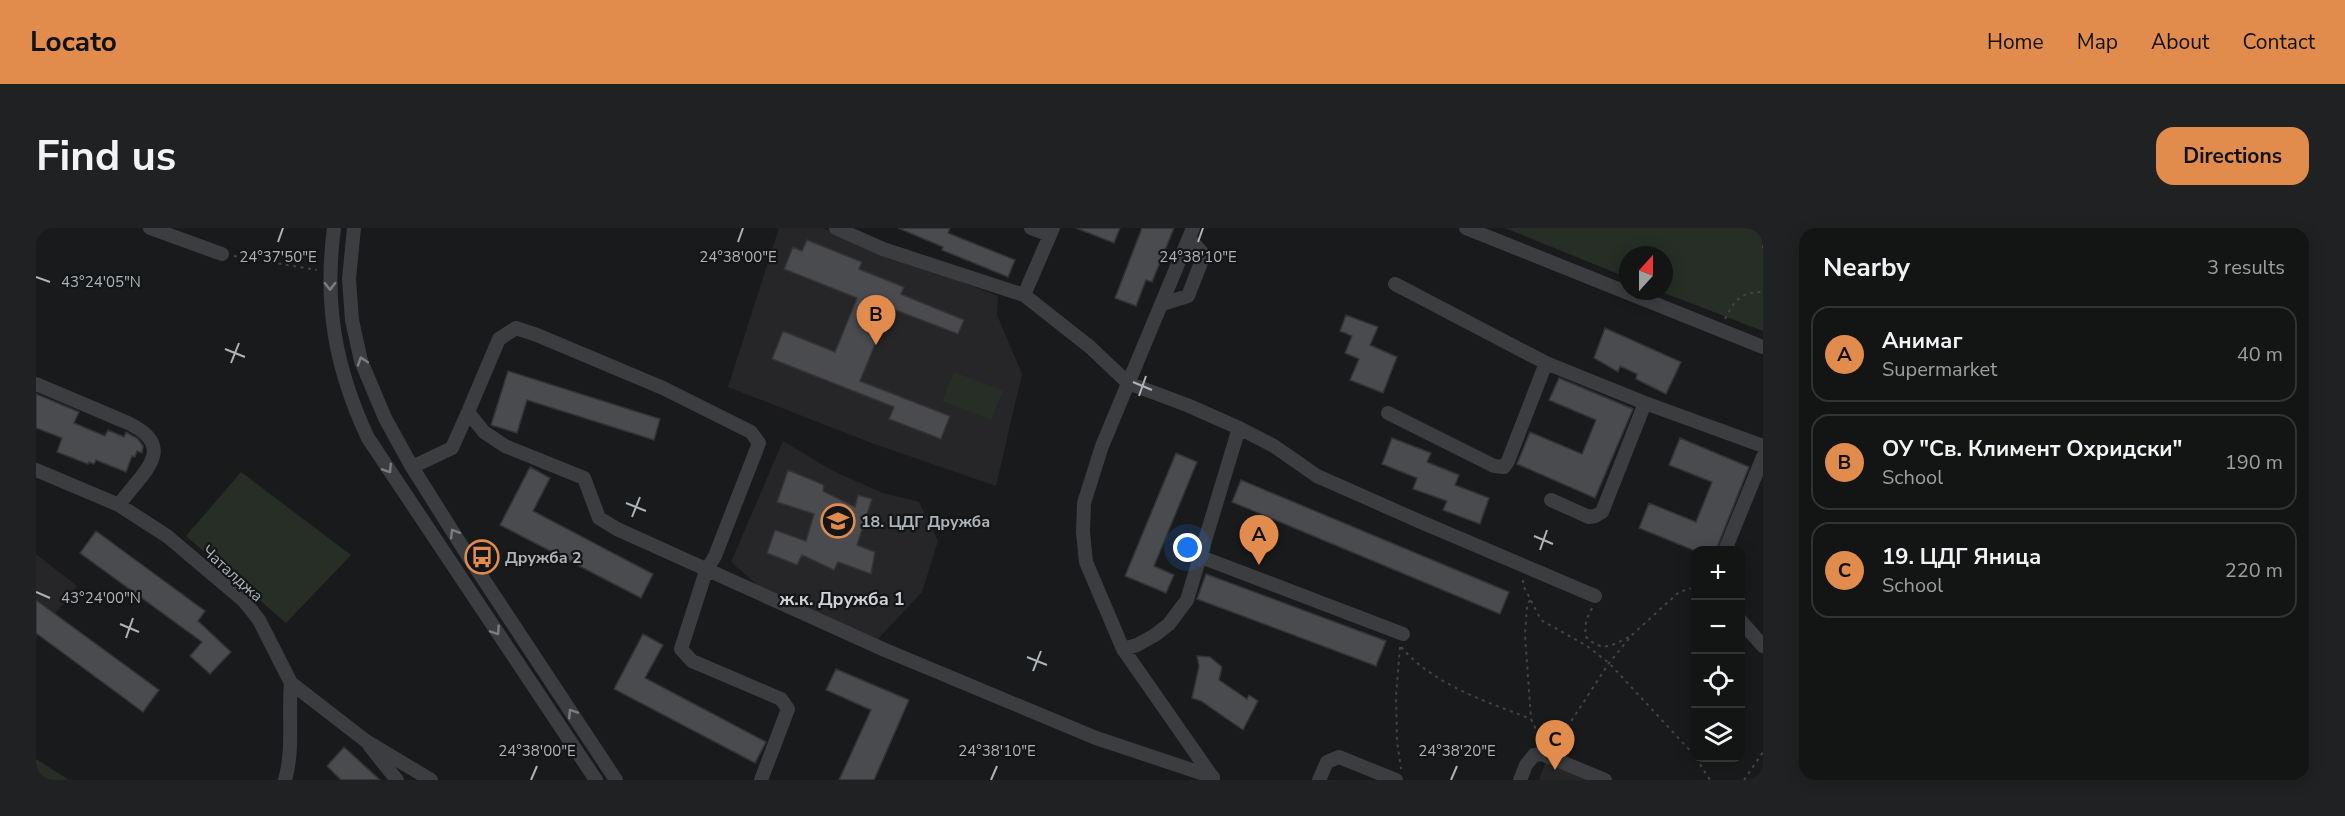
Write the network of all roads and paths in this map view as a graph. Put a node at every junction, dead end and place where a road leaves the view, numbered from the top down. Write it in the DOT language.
graph roads {
  1 [pos="150,228"];
  2 [pos="334,228"];
  3 [pos="354,228"];
  4 [pos="836,228"];
  5 [pos="1031,228"];
  6 [pos="1466,228"];
  7 [pos="1051,232"];
  8 [pos="1191,233"];
  9 [pos="1763,245"];
  10 [pos="1763,253"];
  11 [pos="222,254"];
  12 [pos="330,272"];
  13 [pos="1395,284"];
  14 [pos="1763,292"];
  15 [pos="1024,296"];
  16 [pos="1162,304"];
  17 [pos="1719,331"];
  18 [pos="1763,347"];
  19 [pos="1546,363"];
  20 [pos="1128,383"];
  21 [pos="36,384"];
  22 [pos="1645,403"];
  23 [pos="468,412"];
  24 [pos="1388,413"];
  25 [pos="1239,428"];
  26 [pos="1763,446"];
  27 [pos="1763,458"];
  28 [pos="412,467"];
  29 [pos="36,470"];
  30 [pos="1551,500"];
  31 [pos="119,505"];
  32 [pos="1727,546"];
  33 [pos="1201,557"];
  34 [pos="1521,565"];
  35 [pos="706,571"];
  36 [pos="1691,588"];
  37 [pos="1595,596"];
  38 [pos="1530,599"];
  39 [pos="1745,626"];
  40 [pos="1632,635"];
  41 [pos="1401,640"];
  42 [pos="1763,646"];
  43 [pos="1123,649"];
  44 [pos="1609,663"];
  45 [pos="291,683"];
  46 [pos="1530,719"];
  47 [pos="366,741"];
  48 [pos="1691,752"];
  49 [pos="1763,752"];
  50 [pos="1549,756"];
  51 [pos="1699,762"];
  52 [pos="1398,777"];
  53 [pos="289,778"];
  54 [pos="1214,778"];
  55 [pos="397,780"];
  56 [pos="432,780"];
  57 [pos="596,780"];
  58 [pos="616,780"];
  59 [pos="761,780"];
  60 [pos="1320,780"];
  61 [pos="1520,780"];
  62 [pos="1605,780"];
  63 [pos="1710,780"];
  64 [pos="1744,780"];
  1 -- 11 [label="street"];
  2 -- 12 [label="street"];
  28 -- 3 [label="street, one-way"];
  4 -- 15 [label="street"];
  5 -- 7 [label="street"];
  6 -- 17 [label="street"];
  7 -- 15 [label="street"];
  8 -- 16 [label="street"];
  8 -- 16 [label="street"];
  9 -- 10 [label="path"];
  11 -- 12 [label="path"];
  12 -- 57 [label="street, one-way"];
  13 -- 19 [label="street"];
  14 -- 17 [label="path"];
  15 -- 20 [label="street"];
  16 -- 20 [label="street"];
  17 -- 18 [label="street"];
  19 -- 22 [label="street"];
  19 -- 24 [label="street"];
  20 -- 25 [label="street"];
  20 -- 43 [label="street"];
  21 -- 31 [label="street"];
  22 -- 26 [label="street"];
  22 -- 30 [label="street"];
  23 -- 28 [label="street"];
  23 -- 35 [label="street"];
  23 -- 35 [label="street"];
  25 -- 33 [label="street"];
  25 -- 34 [label="street"];
  27 -- 32 [label="street"];
  58 -- 28 [label="street, one-way"];
  29 -- 31 [label="street, Чаталджа"];
  31 -- 45 [label="street, Чаталджа"];
  33 -- 41 [label="street"];
  33 -- 43 [label="street"];
  34 -- 37 [label="street"];
  34 -- 38 [label="path"];
  35 -- 54 [label="street"];
  35 -- 59 [label="street"];
  36 -- 40 [label="path"];
  37 -- 40 [label="path"];
  38 -- 44 [label="path"];
  38 -- 46 [label="path"];
  39 -- 42 [label="street"];
  40 -- 44 [label="path"];
  41 -- 46 [label="path"];
  41 -- 52 [label="path"];
  43 -- 54 [label="street"];
  44 -- 48 [label="path"];
  44 -- 50 [label="path"];
  45 -- 47 [label="street, Чаталджа"];
  45 -- 53 [label="street"];
  46 -- 50 [label="path"];
  47 -- 55 [label="street"];
  47 -- 56 [label="street, Чаталджа"];
  49 -- 64 [label="path"];
  50 -- 61 [label="street"];
  50 -- 62 [label="street"];
  51 -- 63 [label="path"];
  52 -- 60 [label="street"];
}
